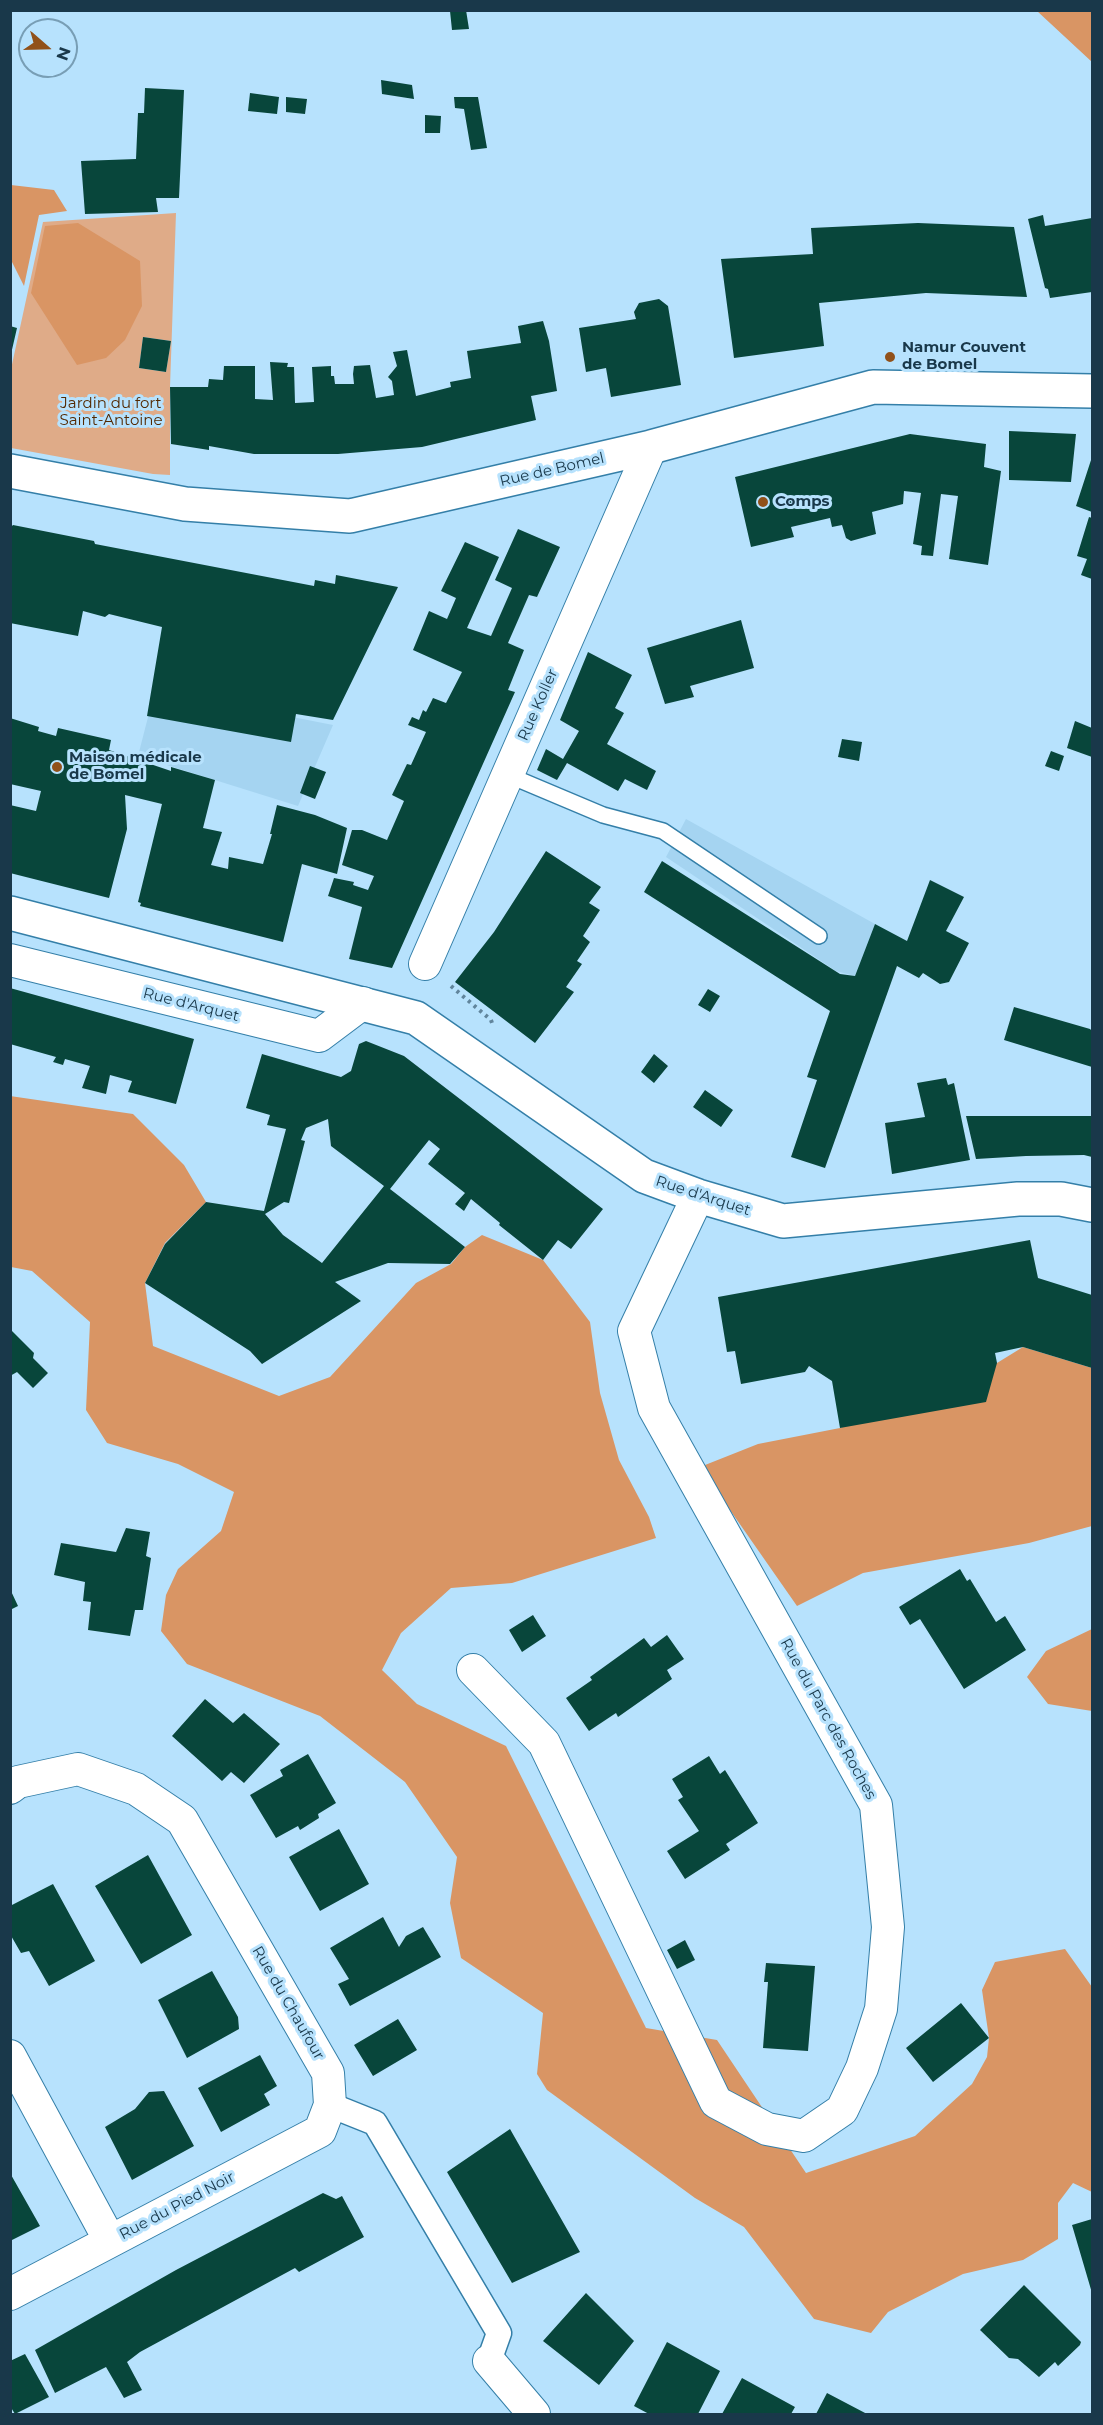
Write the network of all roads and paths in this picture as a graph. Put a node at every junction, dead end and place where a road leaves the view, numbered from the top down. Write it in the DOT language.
graph roads {
  1 [pos="1092,391"];
  2 [pos="651,447"];
  3 [pos="10,471"];
  4 [pos="508,775"];
  5 [pos="10,913"];
  6 [pos="819,936"];
  7 [pos="10,960"];
  8 [pos="425,964"];
  9 [pos="363,1003"];
  10 [pos="698,1196"];
  11 [pos="1092,1205"];
  12 [pos="472,1670"];
  13 [pos="10,1788"];
  14 [pos="10,2056"];
  15 [pos="330,2106"];
  16 [pos="110,2241"];
  17 [pos="10,2294"];
  18 [pos="489,2361"];
  19 [pos="534,2415"];
  1 -- 2 [label="street, Rue de Bomel"];
  2 -- 3 [label="street, Rue de Bomel"];
  2 -- 4 [label="street, Rue Koller"];
  4 -- 6 [label="lane"];
  4 -- 8 [label="street, Rue Koller"];
  5 -- 9 [label="street, Rue d'Arquet"];
  7 -- 9 [label="street, Rue d'Arquet"];
  9 -- 10 [label="street, Rue d'Arquet"];
  10 -- 11 [label="street, Rue d'Arquet"];
  10 -- 12 [label="street, Rue du Parc des Roches"];
  13 -- 15 [label="street, Rue du Chaufour"];
  14 -- 16 [label="street"];
  15 -- 16 [label="street, Rue du Pied Noir"];
  15 -- 18 [label="street"];
  16 -- 17 [label="street, Rue du Pied Noir"];
  18 -- 19 [label="street"];
}
